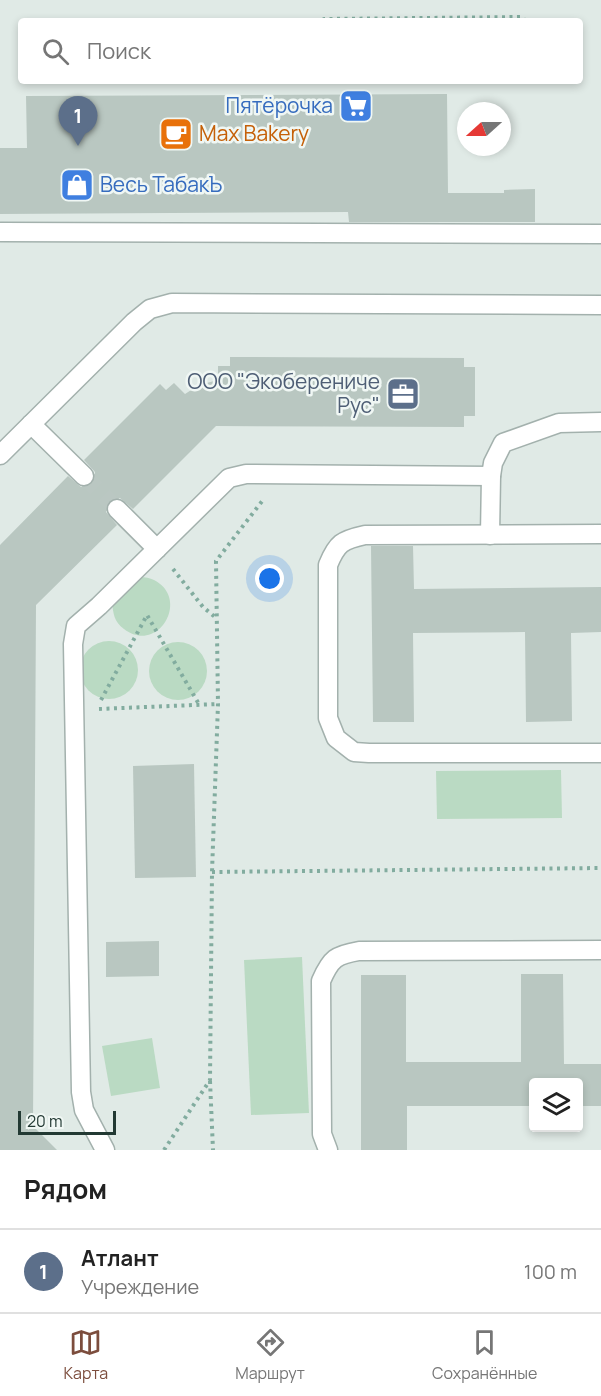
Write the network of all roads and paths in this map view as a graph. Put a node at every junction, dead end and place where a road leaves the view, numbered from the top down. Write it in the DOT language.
graph roads {
  1 [pos="359,18"];
  2 [pos="522,18"];
  3 [pos="0,232"];
  4 [pos="601,234"];
  5 [pos="601,305"];
  6 [pos="601,422"];
  7 [pos="32,424"];
  8 [pos="0,455"];
  9 [pos="284,474"];
  10 [pos="84,476"];
  11 [pos="490,476"];
  12 [pos="117,509"];
  13 [pos="601,534"];
  14 [pos="490,535"];
  15 [pos="157,549"];
  16 [pos="216,617"];
  17 [pos="218,704"];
  18 [pos="200,706"];
  19 [pos="601,753"];
  20 [pos="601,868"];
  21 [pos="212,872"];
  22 [pos="601,950"];
  23 [pos="210,1080"];
  24 [pos="105,1150"];
  25 [pos="164,1150"];
  26 [pos="213,1150"];
  27 [pos="328,1150"];
  1 -- 2 [label="path"];
  3 -- 4 [label="lane"];
  5 -- 7 [label="lane"];
  6 -- 11 [label="lane"];
  7 -- 8 [label="lane"];
  7 -- 10 [label="lane"];
  9 -- 11 [label="lane"];
  9 -- 15 [label="lane"];
  9 -- 16 [label="path"];
  11 -- 14 [label="lane"];
  12 -- 15 [label="lane"];
  13 -- 14 [label="lane"];
  14 -- 19 [label="lane"];
  15 -- 16 [label="path"];
  15 -- 24 [label="lane"];
  16 -- 17 [label="path"];
  17 -- 18 [label="path"];
  17 -- 21 [label="path"];
  18 -- 18 [label="path"];
  20 -- 21 [label="path"];
  21 -- 23 [label="path"];
  22 -- 27 [label="lane"];
  23 -- 25 [label="path"];
  23 -- 26 [label="path"];
}
